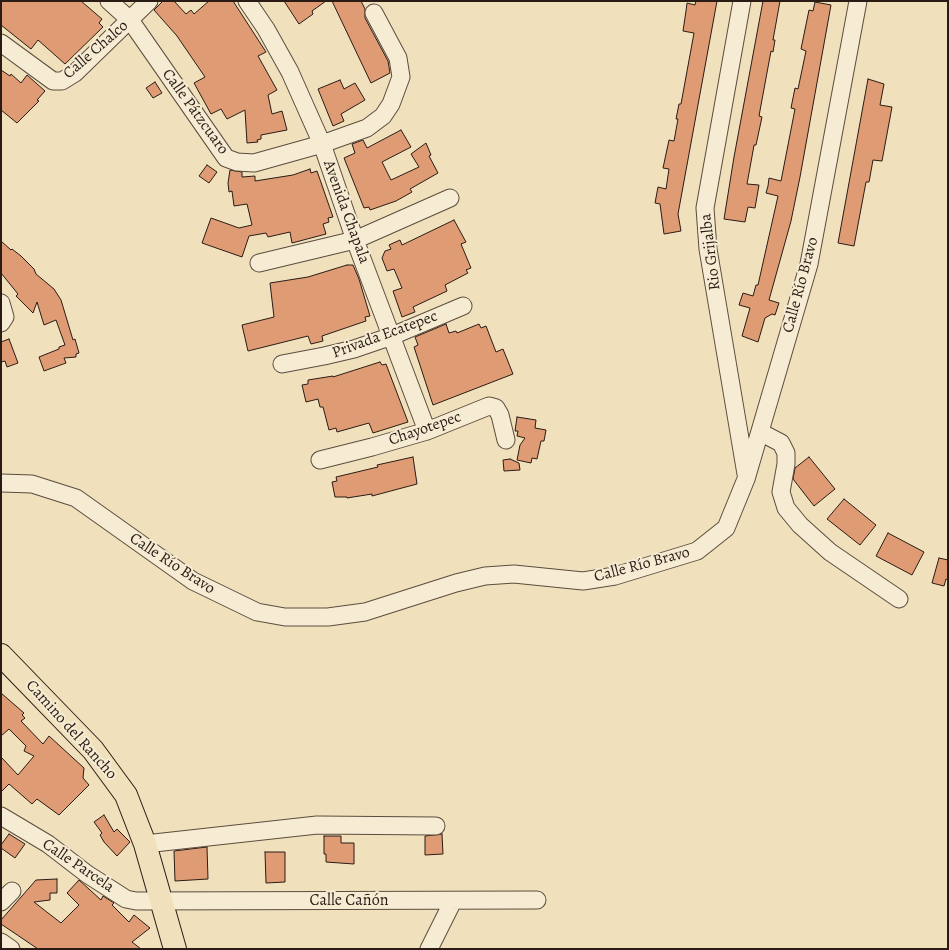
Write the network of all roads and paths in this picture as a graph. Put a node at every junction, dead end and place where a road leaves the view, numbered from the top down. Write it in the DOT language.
graph roads {
  1 [pos="109,1"];
  2 [pos="149,1"];
  3 [pos="247,1"];
  4 [pos="742,1"];
  5 [pos="858,1"];
  6 [pos="374,13"];
  7 [pos="130,20"];
  8 [pos="1,43"];
  9 [pos="322,144"];
  10 [pos="450,198"];
  11 [pos="355,240"];
  12 [pos="259,263"];
  13 [pos="1,303"];
  14 [pos="463,306"];
  15 [pos="1,323"];
  16 [pos="392,336"];
  17 [pos="282,364"];
  18 [pos="427,431"];
  19 [pos="760,432"];
  20 [pos="506,440"];
  21 [pos="320,460"];
  22 [pos="746,479"];
  23 [pos="1,484"];
  24 [pos="899,599"];
  25 [pos="1,654"];
  26 [pos="1,816"];
  27 [pos="436,826"];
  28 [pos="145,844"];
  29 [pos="537,900"];
  30 [pos="453,901"];
  31 [pos="160,902"];
  32 [pos="1,942"];
  33 [pos="11,949"];
  34 [pos="175,949"];
  35 [pos="429,949"];
  1 -- 7 [label="street, Calle Pátzcuaro"];
  2 -- 7 [label="street, Calle Chalco"];
  3 -- 9 [label="street, Avenida Chapala"];
  4 -- 22 [label="street, Rio Grijalba"];
  5 -- 19 [label="street, Calle Río Bravo"];
  6 -- 9 [label="street, Calle Pátzcuaro"];
  7 -- 8 [label="street, Calle Chalco"];
  7 -- 9 [label="street, Calle Pátzcuaro"];
  9 -- 11 [label="street, Avenida Chapala"];
  10 -- 11 [label="street"];
  11 -- 12 [label="street"];
  11 -- 16 [label="street, Avenida Chapala"];
  13 -- 15 [label="street"];
  14 -- 16 [label="street, Privada Ecatepec"];
  16 -- 17 [label="street, Privada Ecatepec"];
  16 -- 18 [label="street, Avenida Chapala"];
  18 -- 20 [label="street, Chayotepec"];
  18 -- 21 [label="street, Chayotepec"];
  19 -- 22 [label="street, Calle Río Bravo"];
  19 -- 24 [label="street"];
  22 -- 23 [label="street, Calle Río Bravo"];
  25 -- 28 [label="main road, Camino del Rancho"];
  26 -- 31 [label="street, Calle Parcela"];
  27 -- 28 [label="street"];
  28 -- 31 [label="main road, Camino del Rancho"];
  29 -- 30 [label="street, Calle Cañón"];
  30 -- 31 [label="street, Calle Cañón"];
  30 -- 35 [label="street"];
  31 -- 34 [label="main road, Camino del Rancho"];
  32 -- 33 [label="street"];
}
